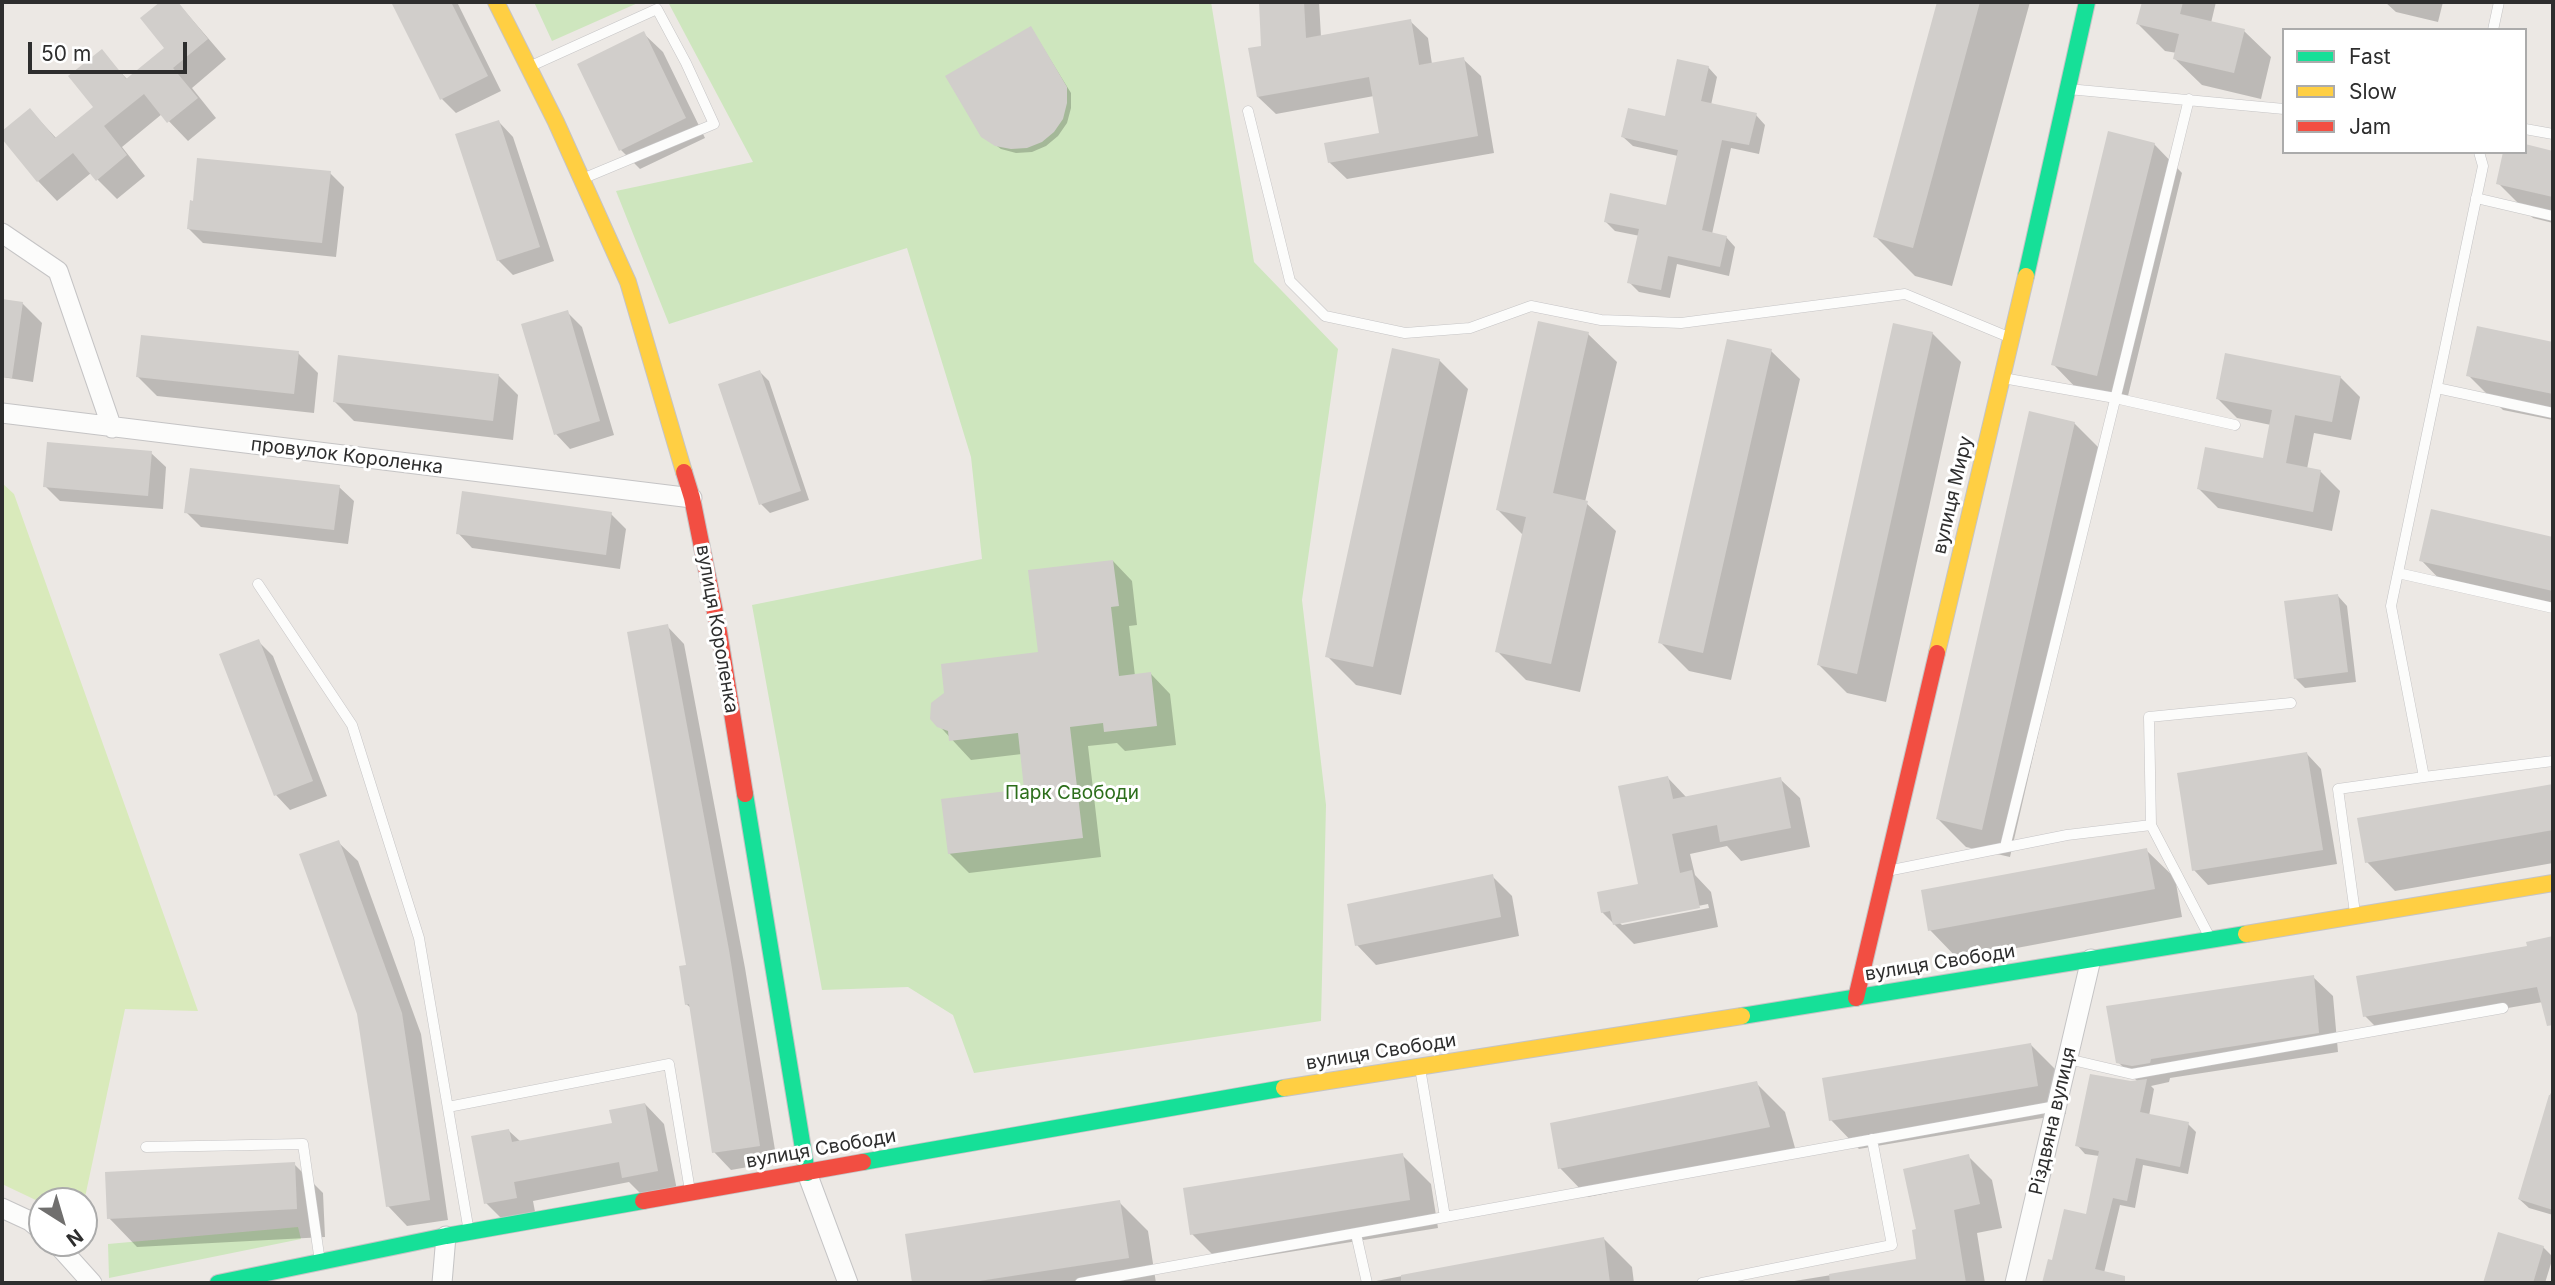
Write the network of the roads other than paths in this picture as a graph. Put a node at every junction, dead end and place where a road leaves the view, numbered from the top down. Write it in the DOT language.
graph roads {
  1 [pos="496,2"];
  2 [pos="2087,2"];
  3 [pos="2499,2"];
  4 [pos="2493,28"];
  5 [pos="528,67"];
  6 [pos="2067,89"];
  7 [pos="2189,99"];
  8 [pos="2282,109"];
  9 [pos="1248,111"];
  10 [pos="2527,129"];
  11 [pos="2553,134"];
  12 [pos="2480,154"];
  13 [pos="582,179"];
  14 [pos="2476,198"];
  15 [pos="2553,216"];
  16 [pos="2,233"];
  17 [pos="2012,338"];
  18 [pos="2002,378"];
  19 [pos="2437,388"];
  20 [pos="2116,398"];
  21 [pos="2,413"];
  22 [pos="2553,413"];
  23 [pos="2235,425"];
  24 [pos="112,428"];
  25 [pos="692,498"];
  26 [pos="2398,572"];
  27 [pos="258,584"];
  28 [pos="2553,608"];
  29 [pos="2291,703"];
  30 [pos="2553,761"];
  31 [pos="2424,777"];
  32 [pos="2151,825"];
  33 [pos="2005,847"];
  34 [pos="1887,871"];
  35 [pos="2553,883"];
  36 [pos="2355,916"];
  37 [pos="2211,940"];
  38 [pos="2091,959"];
  39 [pos="1856,998"];
  40 [pos="2503,1008"];
  41 [pos="2068,1059"];
  42 [pos="1420,1067"];
  43 [pos="2057,1106"];
  44 [pos="448,1107"];
  45 [pos="1872,1139"];
  46 [pos="146,1147"];
  47 [pos="807,1173"];
  48 [pos="691,1194"];
  49 [pos="2,1208"];
  50 [pos="1445,1217"];
  51 [pos="28,1220"];
  52 [pos="469,1232"];
  53 [pos="1356,1234"];
  54 [pos="446,1236"];
  55 [pos="69,1257"];
  56 [pos="320,1262"];
  57 [pos="92,1283"];
  58 [pos="218,1283"];
  59 [pos="442,1283"];
  60 [pos="848,1283"];
  61 [pos="1080,1283"];
  62 [pos="1367,1283"];
  63 [pos="1702,1283"];
  64 [pos="2015,1283"];
  1 -- 5 [label="main road, вулиця Короленка"];
  2 -- 6 [label="main road, вулиця Миру"];
  3 -- 4 [label="lane"];
  5 -- 13 [label="main road, вулиця Короленка"];
  5 -- 13 [label="lane"];
  6 -- 7 [label="lane"];
  6 -- 17 [label="main road, вулиця Миру"];
  7 -- 8 [label="lane"];
  7 -- 20 [label="lane"];
  9 -- 17 [label="lane"];
  10 -- 11 [label="lane"];
  12 -- 14 [label="lane"];
  13 -- 25 [label="main road, вулиця Короленка"];
  14 -- 15 [label="lane"];
  14 -- 19 [label="lane"];
  16 -- 24 [label="street"];
  17 -- 18 [label="main road, вулиця Миру"];
  18 -- 20 [label="lane"];
  18 -- 34 [label="main road, вулиця Миру"];
  19 -- 22 [label="lane"];
  19 -- 26 [label="lane"];
  20 -- 23 [label="lane"];
  20 -- 33 [label="lane"];
  21 -- 24 [label="street, провулок Короленка"];
  24 -- 25 [label="street, провулок Короленка"];
  25 -- 47 [label="main road, вулиця Короленка"];
  26 -- 28 [label="lane"];
  26 -- 31 [label="lane"];
  27 -- 44 [label="lane"];
  29 -- 32 [label="lane"];
  30 -- 31 [label="lane"];
  31 -- 36 [label="lane"];
  32 -- 33 [label="lane"];
  32 -- 37 [label="lane"];
  33 -- 34 [label="lane"];
  34 -- 39 [label="main road, вулиця Миру"];
  35 -- 36 [label="main road, вулиця Свободи"];
  36 -- 37 [label="main road, вулиця Свободи"];
  37 -- 38 [label="main road, вулиця Свободи"];
  38 -- 39 [label="main road, вулиця Свободи"];
  38 -- 41 [label="street, Різдвяна вулиця"];
  39 -- 42 [label="main road, вулиця Свободи"];
  40 -- 41 [label="lane"];
  41 -- 43 [label="street, Різдвяна вулиця"];
  42 -- 47 [label="main road, вулиця Свободи"];
  42 -- 50 [label="lane"];
  43 -- 45 [label="lane"];
  43 -- 64 [label="street, Різдвяна вулиця"];
  44 -- 48 [label="lane"];
  44 -- 52 [label="lane"];
  45 -- 50 [label="lane"];
  45 -- 63 [label="lane"];
  46 -- 56 [label="lane"];
  47 -- 48 [label="main road, вулиця Свободи"];
  47 -- 60 [label="street, вулиця Короленка"];
  48 -- 52 [label="main road, вулиця Свободи"];
  49 -- 51 [label="street"];
  50 -- 53 [label="lane"];
  52 -- 54 [label="main road, вулиця Свободи"];
  53 -- 61 [label="lane"];
  53 -- 62 [label="lane"];
  54 -- 56 [label="main road, вулиця Свободи"];
  54 -- 59 [label="street"];
  55 -- 57 [label="street"];
  56 -- 58 [label="main road, вулиця Свободи"];
}
